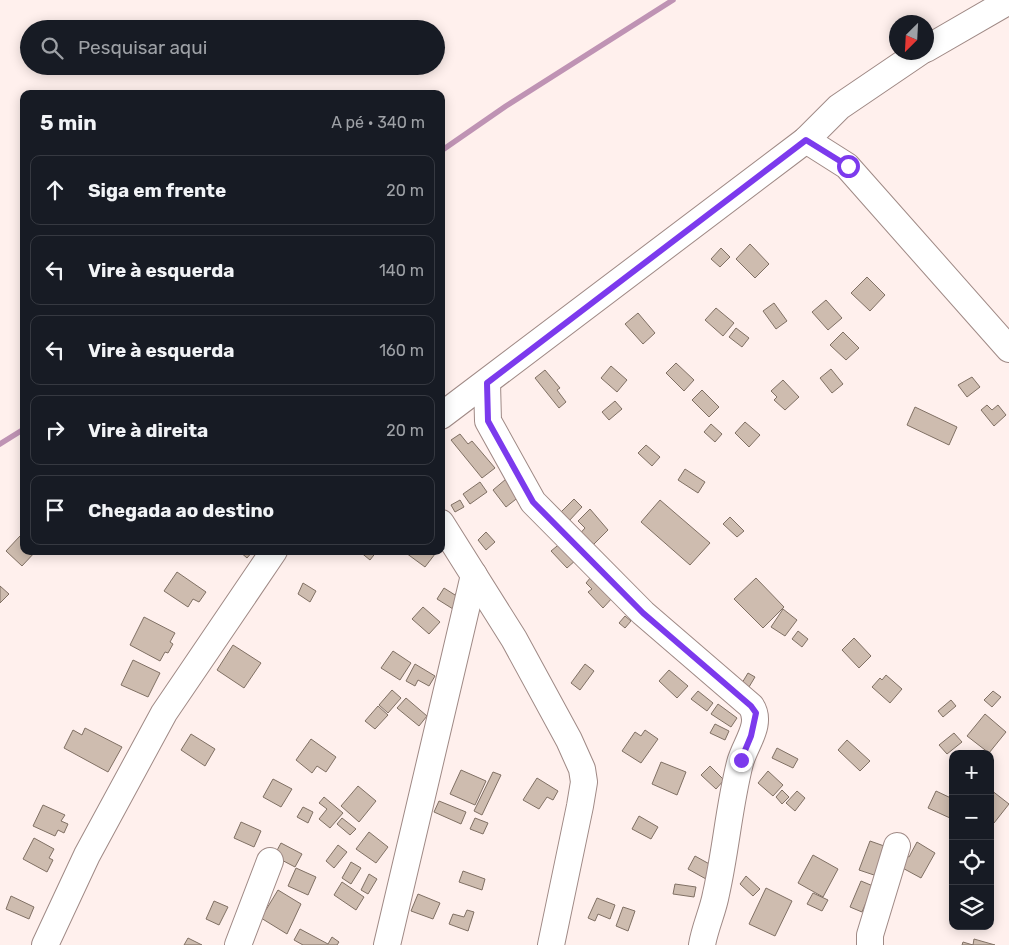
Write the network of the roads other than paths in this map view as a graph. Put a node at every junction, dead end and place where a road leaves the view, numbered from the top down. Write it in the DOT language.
graph roads {
  1 [pos="1009,1"];
  2 [pos="934,44"];
  3 [pos="908,60"];
  4 [pos="806,140"];
  5 [pos="1009,349"];
  6 [pos="487,383"];
  7 [pos="445,413"];
  8 [pos="445,529"];
  9 [pos="271,555"];
  10 [pos="474,575"];
  11 [pos="897,846"];
  12 [pos="270,861"];
  13 [pos="44,945"];
  14 [pos="238,945"];
  15 [pos="387,945"];
  16 [pos="551,945"];
  17 [pos="702,945"];
  18 [pos="870,945"];
  1 -- 2 [label="street"];
  3 -- 4 [label="street"];
  4 -- 5 [label="street"];
  4 -- 6 [label="street"];
  6 -- 7 [label="street"];
  6 -- 17 [label="street"];
  8 -- 10 [label="street"];
  9 -- 13 [label="street"];
  10 -- 15 [label="street"];
  10 -- 16 [label="street"];
  11 -- 18 [label="street"];
  12 -- 14 [label="street"];
}
